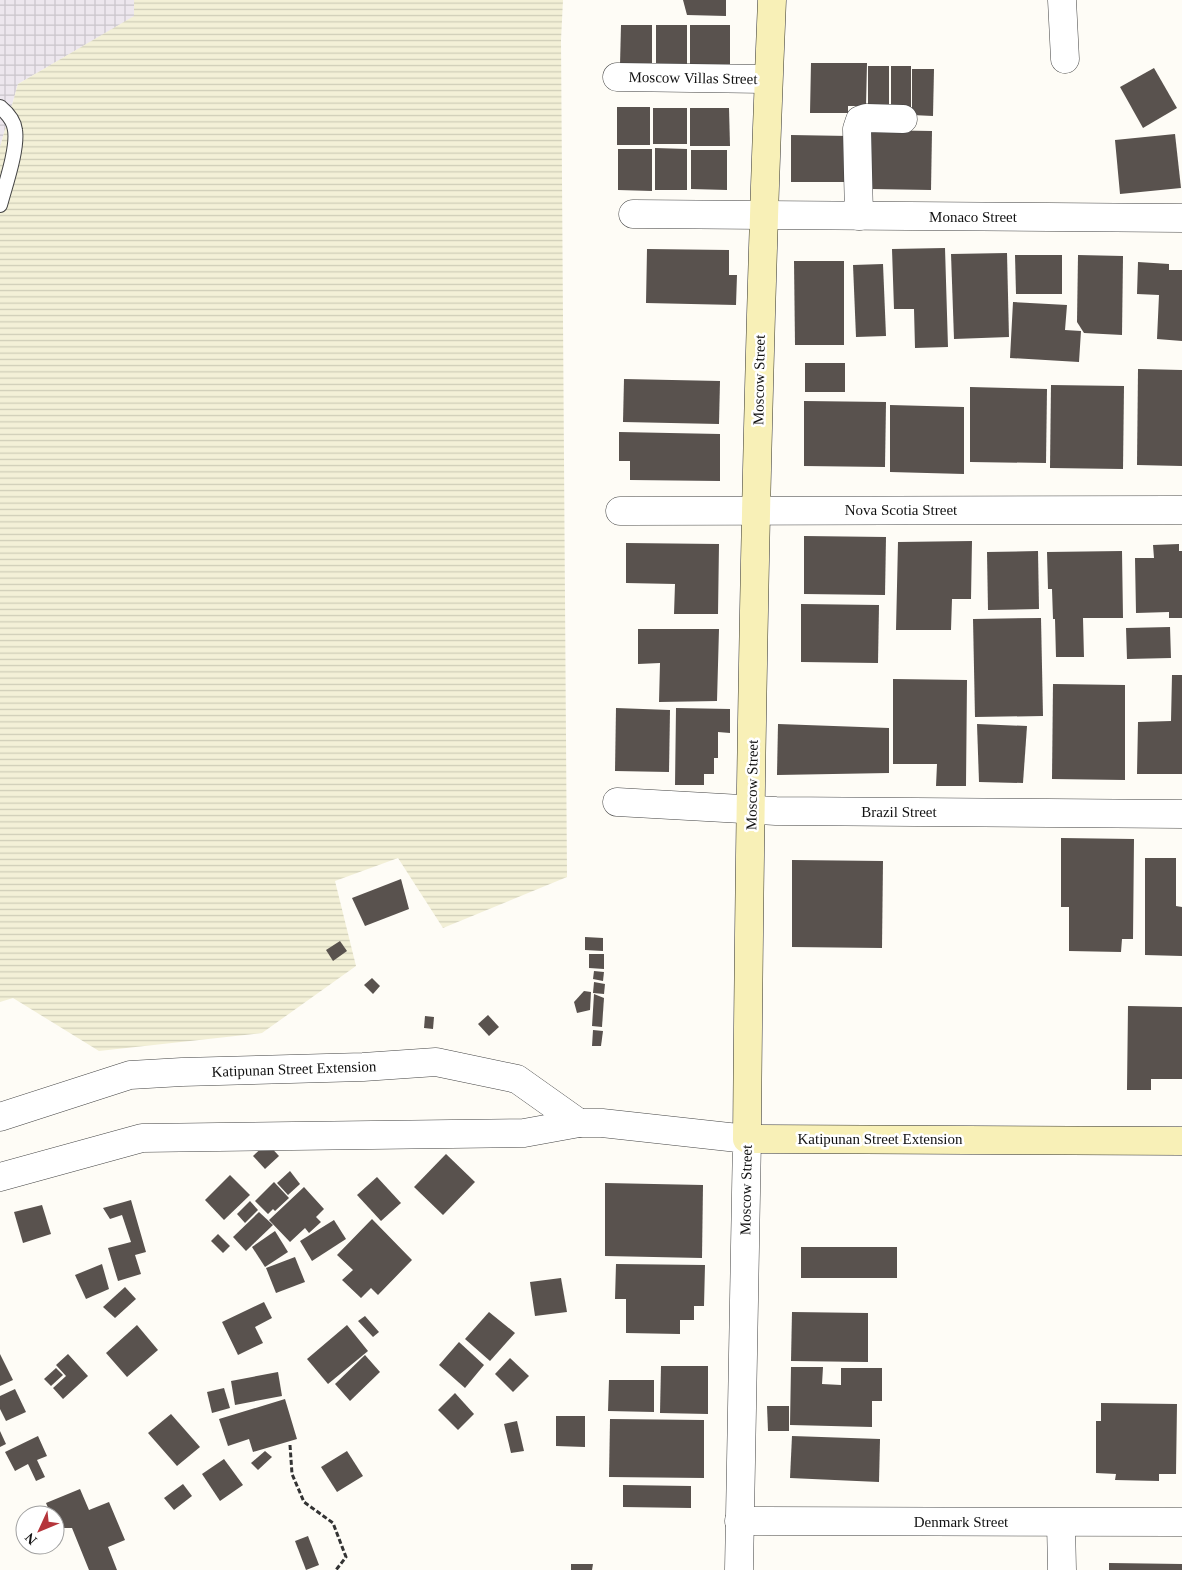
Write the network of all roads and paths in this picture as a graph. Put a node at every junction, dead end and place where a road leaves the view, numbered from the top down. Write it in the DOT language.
graph roads {
  1 [pos="1062,0"];
  2 [pos="768,2"];
  3 [pos="1066,59"];
  4 [pos="617,77"];
  5 [pos="768,78"];
  6 [pos="0,106"];
  7 [pos="903,119"];
  8 [pos="0,205"];
  9 [pos="633,214"];
  10 [pos="763,215"];
  11 [pos="859,216"];
  12 [pos="1182,218"];
  13 [pos="756,510"];
  14 [pos="1182,510"];
  15 [pos="620,511"];
  16 [pos="617,802"];
  17 [pos="751,810"];
  18 [pos="1182,814"];
  19 [pos="0,1117"];
  20 [pos="579,1122"];
  21 [pos="747,1139"];
  22 [pos="1182,1141"];
  23 [pos="0,1177"];
  24 [pos="290,1445"];
  25 [pos="739,1521"];
  26 [pos="1061,1522"];
  27 [pos="1182,1522"];
  28 [pos="336,1570"];
  29 [pos="739,1570"];
  30 [pos="1062,1570"];
  1 -- 3 [label="street"];
  2 -- 5 [label="street, Moscow Street"];
  4 -- 5 [label="street, Moscow Villas Street"];
  5 -- 10 [label="street, Moscow Street"];
  6 -- 8 [label="lane"];
  7 -- 11 [label="street"];
  9 -- 10 [label="street"];
  10 -- 11 [label="street, Monaco Street"];
  10 -- 13 [label="street, Moscow Street"];
  11 -- 12 [label="street, Monaco Street"];
  13 -- 14 [label="street, Nova Scotia Street"];
  13 -- 15 [label="street, Nova Scotia Street"];
  13 -- 17 [label="street, Moscow Street"];
  16 -- 17 [label="street, Brazil Street"];
  17 -- 18 [label="street, Brazil Street"];
  17 -- 21 [label="street, Moscow Street"];
  19 -- 20 [label="street, Katipunan Street Extension"];
  20 -- 21 [label="street, Katipunan Street Extension"];
  20 -- 23 [label="street, Katipunan Street Extension"];
  21 -- 22 [label="street, Katipunan Street Extension"];
  21 -- 25 [label="street, Moscow Street"];
  24 -- 28 [label="path"];
  25 -- 26 [label="street, Denmark Street"];
  25 -- 29 [label="street, Moscow Street"];
  26 -- 27 [label="street, Denmark Street"];
  26 -- 30 [label="street"];
}
